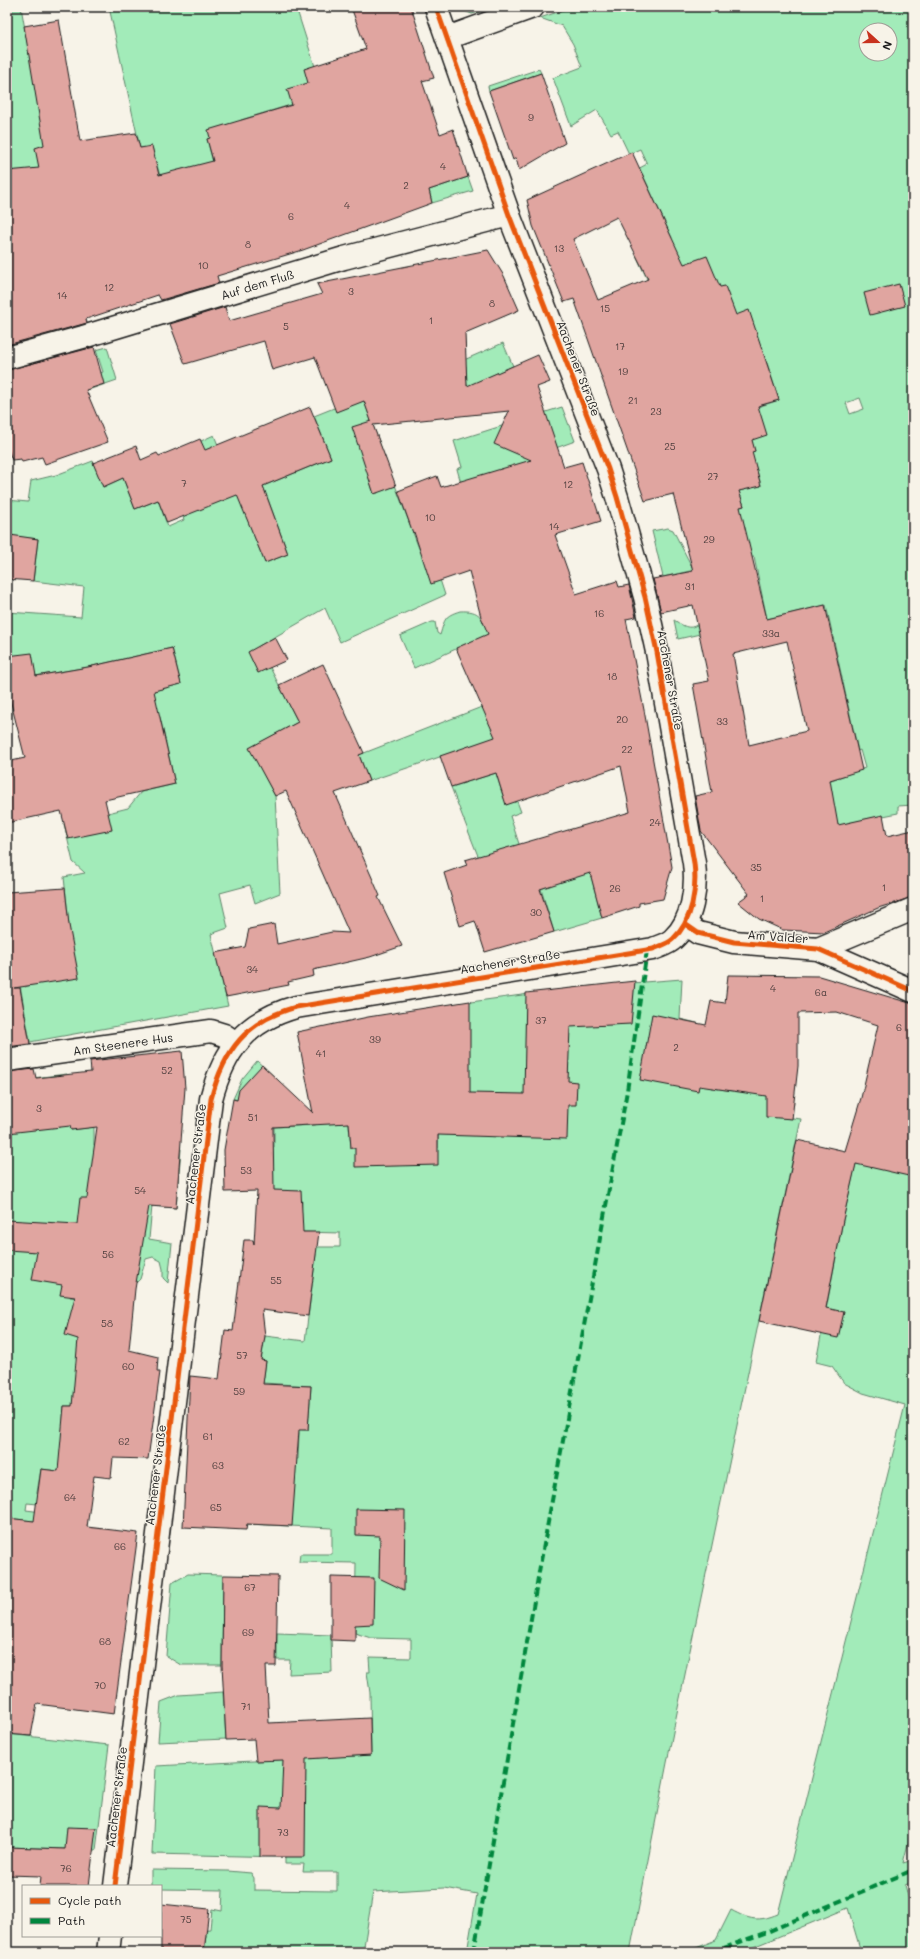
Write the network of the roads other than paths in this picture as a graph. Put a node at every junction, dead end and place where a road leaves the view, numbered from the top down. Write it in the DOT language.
graph roads {
  1 [pos="436,7"];
  2 [pos="533,7"];
  3 [pos="447,38"];
  4 [pos="509,215"];
  5 [pos="7,358"];
  6 [pos="913,909"];
  7 [pos="685,924"];
  8 [pos="818,949"];
  9 [pos="913,991"];
  10 [pos="236,1043"];
  11 [pos="7,1060"];
  12 [pos="116,1885"];
  13 [pos="110,1937"];
  14 [pos="108,1952"];
  1 -- 3 [label="street, Aachener Straße"];
  2 -- 3 [label="street"];
  3 -- 4 [label="street, Aachener Straße"];
  4 -- 5 [label="street, Auf dem Fluß"];
  4 -- 7 [label="street, Aachener Straße"];
  6 -- 8 [label="street"];
  7 -- 8 [label="street, Am Valder"];
  7 -- 10 [label="street, Aachener Straße"];
  8 -- 9 [label="street, Am Valder"];
  10 -- 11 [label="street, Am Steenere Hus"];
  10 -- 12 [label="street, Aachener Straße"];
  13 -- 14 [label="street"];
}
